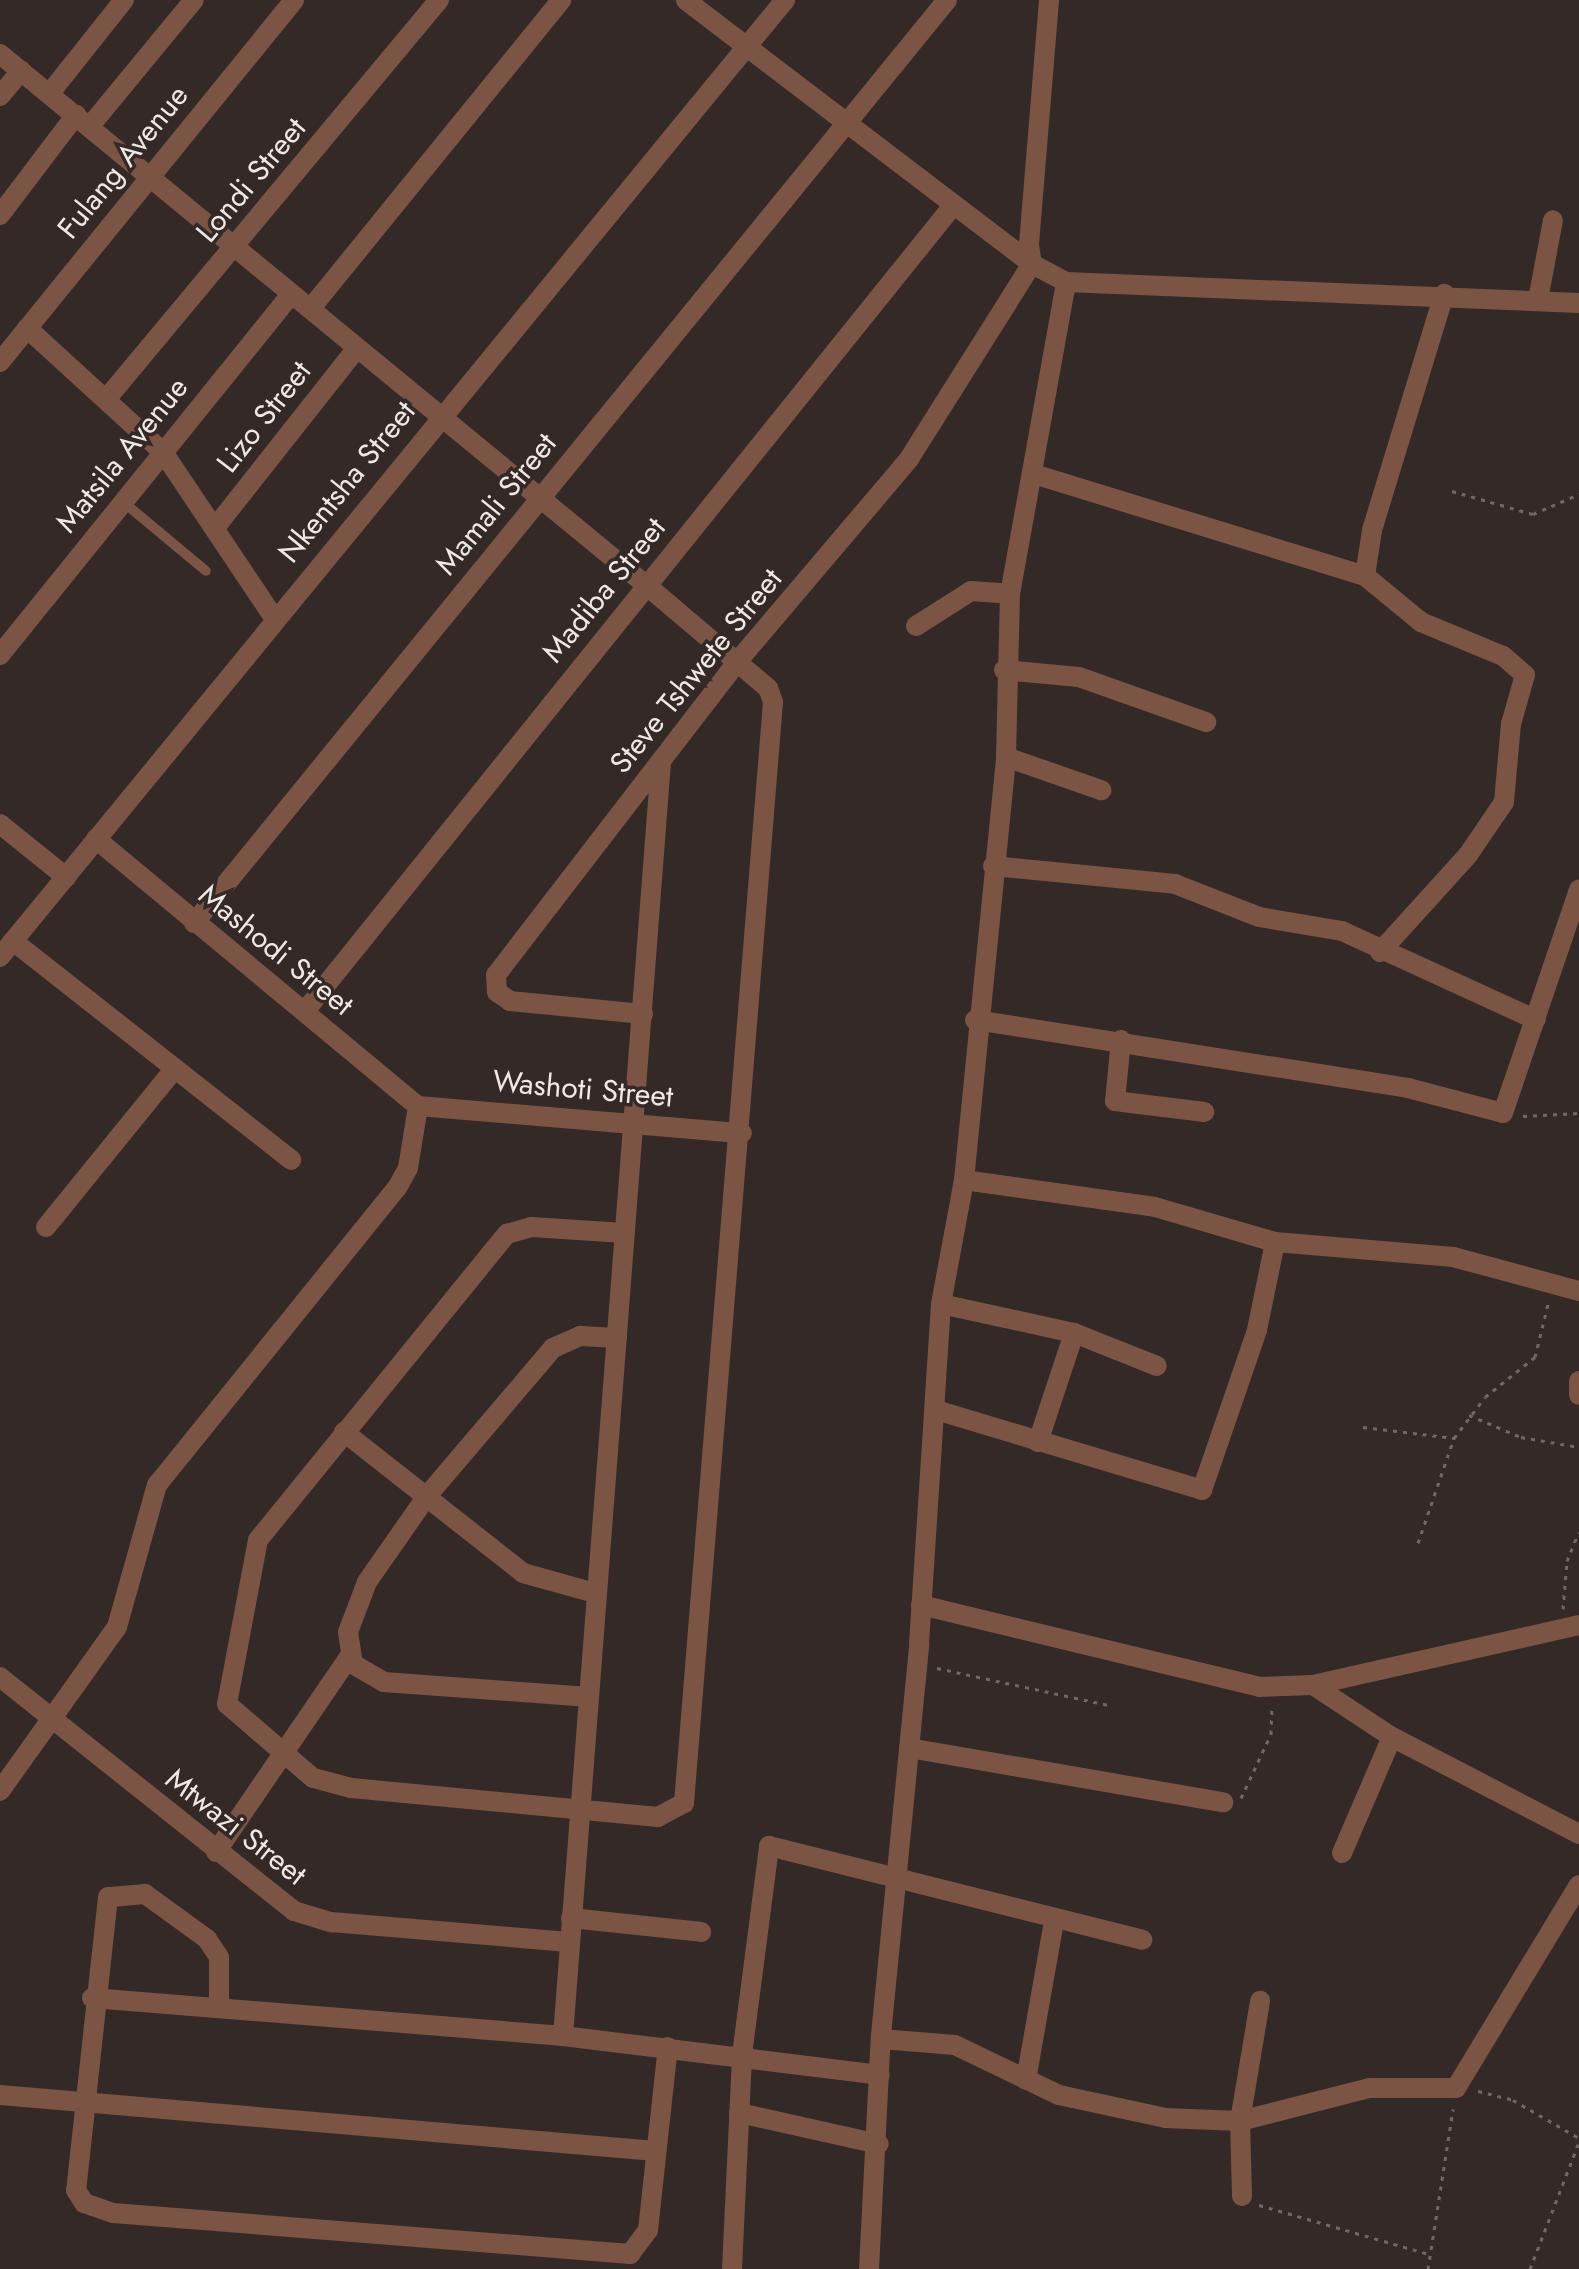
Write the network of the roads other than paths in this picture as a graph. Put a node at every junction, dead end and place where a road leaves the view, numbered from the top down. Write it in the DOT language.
graph roads {
  1 [pos="124,0"];
  2 [pos="194,0"];
  3 [pos="294,0"];
  4 [pos="439,0"];
  5 [pos="561,0"];
  6 [pos="686,0"];
  7 [pos="785,0"];
  8 [pos="947,0"];
  9 [pos="1049,0"];
  10 [pos="742,46"];
  11 [pos="0,54"];
  12 [pos="21,71"];
  13 [pos="50,93"];
  14 [pos="0,96"];
  15 [pos="83,120"];
  16 [pos="844,122"];
  17 [pos="150,176"];
  18 [pos="951,208"];
  19 [pos="0,215"];
  20 [pos="1553,220"];
  21 [pos="237,244"];
  22 [pos="1032,264"];
  23 [pos="1066,282"];
  24 [pos="291,294"];
  25 [pos="1444,294"];
  26 [pos="1538,300"];
  27 [pos="1579,303"];
  28 [pos="311,308"];
  29 [pos="27,328"];
  30 [pos="357,348"];
  31 [pos="1,358"];
  32 [pos="108,397"];
  33 [pos="441,414"];
  34 [pos="163,452"];
  35 [pos="1037,475"];
  36 [pos="540,497"];
  37 [pos="122,501"];
  38 [pos="218,524"];
  39 [pos="206,571"];
  40 [pos="1365,576"];
  41 [pos="646,585"];
  42 [pos="1010,594"];
  43 [pos="274,618"];
  44 [pos="916,626"];
  45 [pos="0,655"];
  46 [pos="737,662"];
  47 [pos="1004,670"];
  48 [pos="1206,722"];
  49 [pos="1006,757"];
  50 [pos="661,762"];
  51 [pos="1101,790"];
  52 [pos="0,824"];
  53 [pos="96,839"];
  54 [pos="993,866"];
  55 [pos="66,877"];
  56 [pos="1579,890"];
  57 [pos="194,923"];
  58 [pos="7,949"];
  59 [pos="1380,952"];
  60 [pos="305,1011"];
  61 [pos="643,1014"];
  62 [pos="975,1020"];
  63 [pos="1536,1020"];
  64 [pos="1121,1040"];
  65 [pos="172,1072"];
  66 [pos="418,1106"];
  67 [pos="1204,1112"];
  68 [pos="634,1123"];
  69 [pos="742,1133"];
  70 [pos="291,1160"];
  71 [pos="964,1180"];
  72 [pos="46,1227"];
  73 [pos="625,1233"];
  74 [pos="1275,1242"];
  75 [pos="1579,1291"];
  76 [pos="941,1304"];
  77 [pos="1074,1333"];
  78 [pos="617,1338"];
  79 [pos="1157,1366"];
  80 [pos="1579,1381"];
  81 [pos="1579,1395"];
  82 [pos="936,1410"];
  83 [pos="344,1432"];
  84 [pos="1038,1442"];
  85 [pos="427,1496"];
  86 [pos="595,1593"];
  87 [pos="921,1605"];
  88 [pos="1571,1625"];
  89 [pos="349,1657"];
  90 [pos="0,1677"];
  91 [pos="1313,1685"];
  92 [pos="589,1697"];
  93 [pos="48,1715"];
  94 [pos="1392,1737"];
  95 [pos="909,1748"];
  96 [pos="285,1756"];
  97 [pos="0,1791"];
  98 [pos="1223,1802"];
  99 [pos="579,1810"];
  100 [pos="1579,1834"];
  101 [pos="216,1852"];
  102 [pos="1342,1853"];
  103 [pos="897,1875"];
  104 [pos="1579,1885"];
  105 [pos="571,1918"];
  106 [pos="1054,1922"];
  107 [pos="701,1932"];
  108 [pos="1142,1940"];
  109 [pos="568,1942"];
  110 [pos="92,1998"];
  111 [pos="1260,2001"];
  112 [pos="219,2003"];
  113 [pos="563,2036"];
  114 [pos="881,2039"];
  115 [pos="668,2047"];
  116 [pos="742,2055"];
  117 [pos="880,2075"];
  118 [pos="1026,2080"];
  119 [pos="0,2095"];
  120 [pos="83,2100"];
  121 [pos="739,2113"];
  122 [pos="1240,2121"];
  123 [pos="879,2144"];
  124 [pos="656,2151"];
  125 [pos="1242,2196"];
  126 [pos="732,2269"];
  127 [pos="869,2269"];
  1 -- 13 [label="street"];
  2 -- 15 [label="street"];
  3 -- 17 [label="street, Fulang Avenue"];
  4 -- 21 [label="street, Londi Street"];
  5 -- 28 [label="street"];
  6 -- 10 [label="street"];
  7 -- 10 [label="street, Nkentsha Street"];
  8 -- 16 [label="street, Mamali Street"];
  9 -- 22 [label="street"];
  10 -- 16 [label="street"];
  10 -- 33 [label="street, Nkentsha Street"];
  11 -- 12 [label="street"];
  12 -- 13 [label="street"];
  12 -- 14 [label="street"];
  13 -- 15 [label="street"];
  15 -- 17 [label="street"];
  15 -- 19 [label="street"];
  16 -- 18 [label="street"];
  16 -- 36 [label="street, Mamali Street"];
  17 -- 21 [label="street"];
  17 -- 29 [label="street, Fulang Avenue"];
  18 -- 22 [label="street"];
  18 -- 41 [label="street, Madiba Street"];
  20 -- 26 [label="street"];
  21 -- 24 [label="street"];
  21 -- 32 [label="street, Londi Street"];
  22 -- 23 [label="street"];
  22 -- 46 [label="street, Steve Tshwete Street"];
  23 -- 25 [label="street"];
  23 -- 35 [label="street"];
  24 -- 28 [label="street"];
  24 -- 34 [label="street, Matsila Avenue"];
  25 -- 26 [label="street"];
  25 -- 40 [label="street"];
  26 -- 27 [label="street"];
  28 -- 30 [label="street"];
  29 -- 31 [label="street, Fulang Avenue"];
  29 -- 32 [label="street"];
  30 -- 33 [label="street"];
  30 -- 38 [label="street, Lizo Street"];
  32 -- 34 [label="street"];
  33 -- 36 [label="street"];
  33 -- 43 [label="street, Nkentsha Street"];
  34 -- 37 [label="street, Matsila Avenue"];
  34 -- 38 [label="street"];
  35 -- 40 [label="street"];
  35 -- 42 [label="street"];
  36 -- 41 [label="street"];
  36 -- 57 [label="street, Mamali Street"];
  37 -- 39 [label="lane"];
  37 -- 45 [label="street, Matsila Avenue"];
  38 -- 43 [label="street"];
  40 -- 59 [label="street"];
  41 -- 46 [label="street"];
  41 -- 60 [label="street, Madiba Street"];
  42 -- 44 [label="street"];
  42 -- 47 [label="street"];
  43 -- 53 [label="street, Nkentsha Street"];
  46 -- 50 [label="street, Steve Tshwete Street"];
  46 -- 69 [label="street"];
  47 -- 48 [label="street"];
  47 -- 49 [label="street"];
  49 -- 51 [label="street"];
  49 -- 54 [label="street"];
  50 -- 61 [label="street"];
  50 -- 61 [label="street, Steve Tshwete Street"];
  52 -- 55 [label="street"];
  53 -- 55 [label="street, Nkentsha Street"];
  53 -- 57 [label="street, Mashodi Street"];
  54 -- 59 [label="street"];
  54 -- 62 [label="street"];
  55 -- 58 [label="street, Nkentsha Street"];
  56 -- 63 [label="street"];
  57 -- 60 [label="street, Mashodi Street"];
  58 -- 65 [label="street"];
  59 -- 63 [label="street"];
  60 -- 66 [label="street, Mashodi Street"];
  61 -- 68 [label="street"];
  62 -- 64 [label="street"];
  62 -- 71 [label="street"];
  63 -- 64 [label="street"];
  64 -- 67 [label="street"];
  65 -- 70 [label="street"];
  65 -- 72 [label="street"];
  66 -- 68 [label="street, Washoti Street"];
  66 -- 93 [label="street"];
  68 -- 69 [label="street, Washoti Street"];
  68 -- 73 [label="street"];
  69 -- 99 [label="street"];
  71 -- 74 [label="street"];
  71 -- 76 [label="street"];
  73 -- 78 [label="street"];
  73 -- 83 [label="street"];
  74 -- 75 [label="street"];
  74 -- 84 [label="street"];
  76 -- 77 [label="street"];
  76 -- 82 [label="street"];
  77 -- 79 [label="street"];
  77 -- 84 [label="street"];
  78 -- 85 [label="street"];
  78 -- 86 [label="street"];
  80 -- 81 [label="street"];
  82 -- 84 [label="street"];
  82 -- 87 [label="street"];
  83 -- 85 [label="street"];
  83 -- 96 [label="street"];
  85 -- 86 [label="street"];
  85 -- 89 [label="street"];
  86 -- 92 [label="street"];
  87 -- 91 [label="street"];
  87 -- 95 [label="street"];
  88 -- 91 [label="street"];
  89 -- 92 [label="street"];
  89 -- 96 [label="street"];
  90 -- 93 [label="street, Mtwazi Street"];
  91 -- 94 [label="street"];
  92 -- 99 [label="street"];
  93 -- 97 [label="street"];
  93 -- 101 [label="street, Mtwazi Street"];
  94 -- 100 [label="street"];
  94 -- 102 [label="street"];
  95 -- 98 [label="street"];
  95 -- 103 [label="street"];
  96 -- 99 [label="street"];
  96 -- 101 [label="street"];
  99 -- 105 [label="street"];
  101 -- 109 [label="street, Mtwazi Street"];
  103 -- 106 [label="street"];
  103 -- 114 [label="street"];
  103 -- 116 [label="street"];
  104 -- 122 [label="street"];
  105 -- 107 [label="street"];
  105 -- 109 [label="street"];
  106 -- 108 [label="street"];
  106 -- 118 [label="street"];
  109 -- 113 [label="street"];
  110 -- 112 [label="street"];
  110 -- 112 [label="street"];
  110 -- 120 [label="street"];
  111 -- 122 [label="street"];
  112 -- 113 [label="street"];
  113 -- 115 [label="street"];
  114 -- 117 [label="street"];
  114 -- 118 [label="street"];
  115 -- 116 [label="street"];
  115 -- 124 [label="street"];
  116 -- 117 [label="street"];
  116 -- 121 [label="street"];
  117 -- 123 [label="street"];
  118 -- 122 [label="street"];
  119 -- 120 [label="street"];
  120 -- 124 [label="street"];
  120 -- 124 [label="street"];
  121 -- 123 [label="street"];
  121 -- 126 [label="street"];
  122 -- 125 [label="street"];
  123 -- 127 [label="street"];
}
